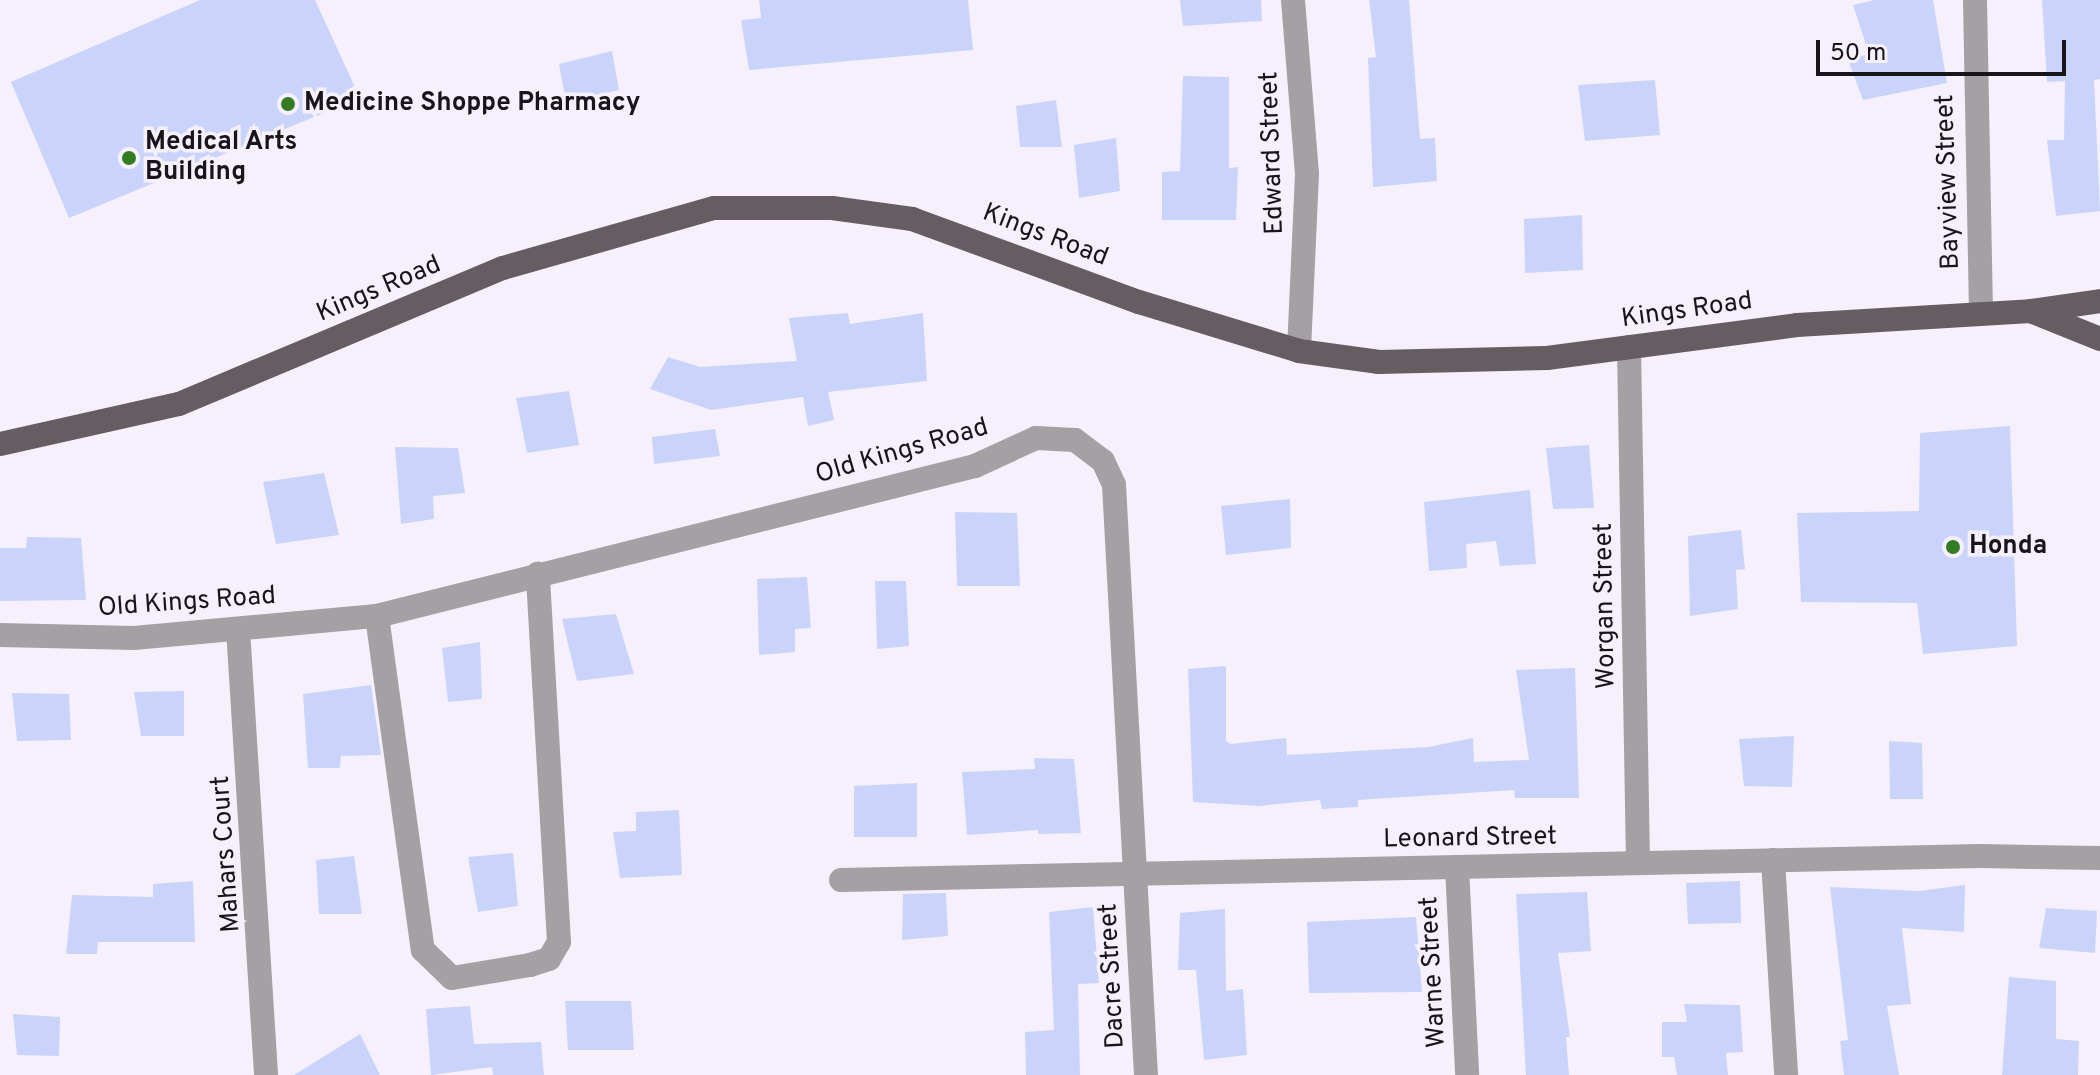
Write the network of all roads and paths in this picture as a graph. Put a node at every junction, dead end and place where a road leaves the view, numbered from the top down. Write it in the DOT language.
graph roads {
  1 [pos="1293,0"];
  2 [pos="1975,0"];
  3 [pos="2100,301"];
  4 [pos="2031,311"];
  5 [pos="1981,314"];
  6 [pos="2100,339"];
  7 [pos="1629,347"];
  8 [pos="1299,351"];
  9 [pos="0,444"];
  10 [pos="538,574"];
  11 [pos="377,616"];
  12 [pos="238,629"];
  13 [pos="0,635"];
  14 [pos="2100,858"];
  15 [pos="1773,860"];
  16 [pos="1638,863"];
  17 [pos="1457,867"];
  18 [pos="1136,874"];
  19 [pos="841,880"];
  20 [pos="266,1075"];
  21 [pos="1146,1075"];
  22 [pos="1467,1075"];
  23 [pos="1786,1075"];
  1 -- 8 [label="street, Edward Street"];
  2 -- 5 [label="street, Bayview Street"];
  3 -- 4 [label="main road, Kings Road"];
  4 -- 5 [label="main road, Kings Road"];
  4 -- 6 [label="main road"];
  5 -- 7 [label="main road, Kings Road"];
  7 -- 8 [label="main road, Kings Road"];
  7 -- 16 [label="street, Worgan Street"];
  8 -- 9 [label="main road, Kings Road"];
  10 -- 11 [label="street, Old Kings Road"];
  10 -- 11 [label="street"];
  10 -- 18 [label="street, Old Kings Road"];
  11 -- 12 [label="street, Old Kings Road"];
  12 -- 13 [label="street, Old Kings Road"];
  12 -- 20 [label="street, Mahars Court"];
  14 -- 15 [label="street, Leonard Street"];
  15 -- 16 [label="street, Leonard Street"];
  15 -- 23 [label="street"];
  16 -- 17 [label="street, Leonard Street"];
  17 -- 18 [label="street, Leonard Street"];
  17 -- 22 [label="street, Warne Street"];
  18 -- 19 [label="street, Leonard Street"];
  18 -- 21 [label="street, Dacre Street"];
}
